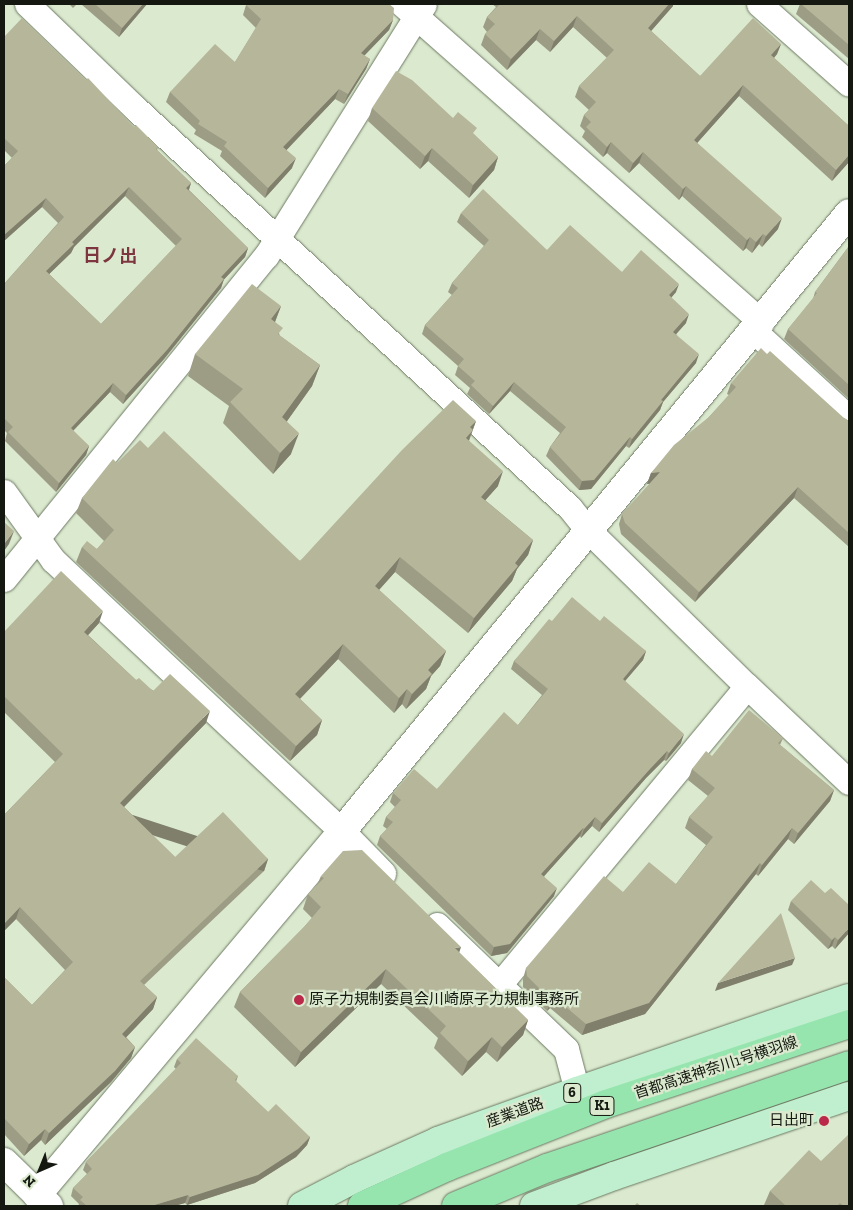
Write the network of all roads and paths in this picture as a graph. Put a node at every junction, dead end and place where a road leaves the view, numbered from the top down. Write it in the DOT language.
graph roads {
  1 [pos="27,4"];
  2 [pos="759,4"];
  3 [pos="414,8"];
  4 [pos="849,84"];
  5 [pos="849,213"];
  6 [pos="278,240"];
  7 [pos="758,326"];
  8 [pos="849,418"];
  9 [pos="4,492"];
  10 [pos="588,530"];
  11 [pos="38,538"];
  12 [pos="4,579"];
  13 [pos="747,686"];
  14 [pos="849,782"];
  15 [pos="342,831"];
  16 [pos="398,888"];
  17 [pos="420,909"];
  18 [pos="499,985"];
  19 [pos="849,998"];
  20 [pos="849,1024"];
  21 [pos="849,1065"];
  22 [pos="577,1091"];
  23 [pos="849,1096"];
  24 [pos="4,1162"];
  25 [pos="43,1200"];
  26 [pos="302,1206"];
  27 [pos="362,1206"];
  28 [pos="456,1206"];
  29 [pos="534,1206"];
  1 -- 6 [label="street"];
  2 -- 4 [label="street"];
  3 -- 6 [label="street"];
  3 -- 7 [label="street"];
  5 -- 7 [label="street"];
  6 -- 10 [label="street"];
  6 -- 11 [label="street"];
  7 -- 8 [label="street"];
  7 -- 10 [label="street"];
  9 -- 11 [label="street"];
  10 -- 13 [label="street"];
  10 -- 15 [label="street"];
  11 -- 12 [label="street"];
  11 -- 15 [label="street"];
  13 -- 14 [label="street"];
  13 -- 18 [label="street"];
  15 -- 16 [label="street"];
  15 -- 25 [label="street"];
  17 -- 18 [label="street"];
  18 -- 22 [label="street"];
  19 -- 22 [label="main road, 産業道路 / 6"];
  20 -- 27 [label="highway, 首都高速神奈川1号横羽線 / K1"];
  21 -- 28 [label="highway"];
  22 -- 26 [label="main road, 産業道路 / 6"];
  23 -- 29 [label="main road"];
  24 -- 25 [label="street"];
}
